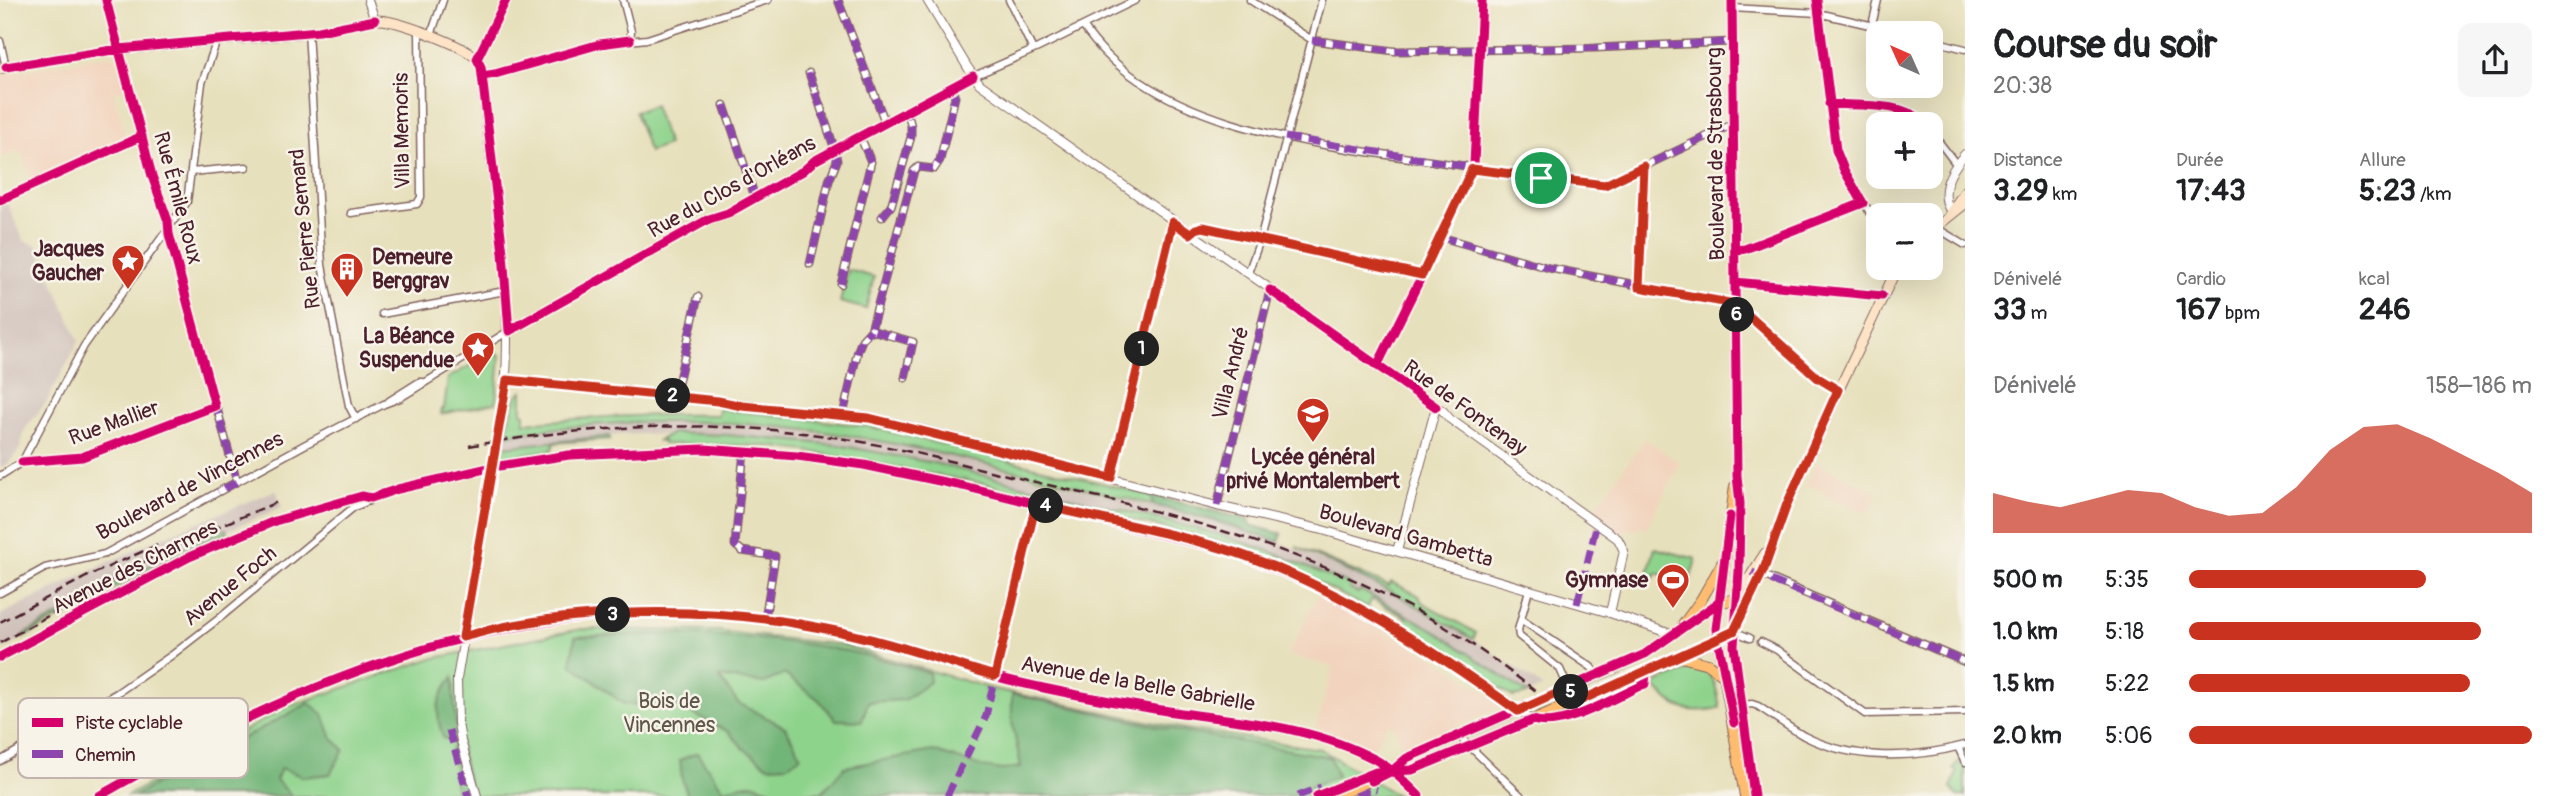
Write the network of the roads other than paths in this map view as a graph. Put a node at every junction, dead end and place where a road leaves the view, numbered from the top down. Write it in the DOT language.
graph roads {
  1 [pos="106,0"];
  2 [pos="368,0"];
  3 [pos="443,0"];
  4 [pos="506,0"];
  5 [pos="623,0"];
  6 [pos="768,0"];
  7 [pos="838,0"];
  8 [pos="1009,0"];
  9 [pos="1250,0"];
  10 [pos="1322,0"];
  11 [pos="1482,0"];
  12 [pos="1817,0"];
  13 [pos="1878,0"];
  14 [pos="931,1"];
  15 [pos="1134,1"];
  16 [pos="1732,4"];
  17 [pos="1818,13"];
  18 [pos="375,20"];
  19 [pos="1873,21"];
  20 [pos="1866,24"];
  21 [pos="1083,26"];
  22 [pos="308,31"];
  23 [pos="419,32"];
  24 [pos="431,35"];
  25 [pos="217,40"];
  26 [pos="630,40"];
  27 [pos="1312,40"];
  28 [pos="0,41"];
  29 [pos="1732,42"];
  30 [pos="1943,43"];
  31 [pos="119,49"];
  32 [pos="1965,49"];
  33 [pos="1033,50"];
  34 [pos="1480,50"];
  35 [pos="477,59"];
  36 [pos="3,68"];
  37 [pos="809,73"];
  38 [pos="482,76"];
  39 [pos="973,76"];
  40 [pos="951,86"];
  41 [pos="1829,104"];
  42 [pos="724,105"];
  43 [pos="907,110"];
  44 [pos="1905,112"];
  45 [pos="885,122"];
  46 [pos="1733,124"];
  47 [pos="142,136"];
  48 [pos="860,136"];
  49 [pos="1285,137"];
  50 [pos="1943,147"];
  51 [pos="835,150"];
  52 [pos="1965,154"];
  53 [pos="1956,164"];
  54 [pos="1644,166"];
  55 [pos="246,167"];
  56 [pos="1472,169"];
  57 [pos="191,173"];
  58 [pos="1965,191"];
  59 [pos="755,197"];
  60 [pos="0,200"];
  61 [pos="1863,203"];
  62 [pos="1866,208"];
  63 [pos="1956,208"];
  64 [pos="351,213"];
  65 [pos="882,217"];
  66 [pos="1943,220"];
  67 [pos="1173,222"];
  68 [pos="169,229"];
  69 [pos="1190,234"];
  70 [pos="1943,235"];
  71 [pos="1441,237"];
  72 [pos="1260,240"];
  73 [pos="1965,245"];
  74 [pos="1735,250"];
  75 [pos="810,264"];
  76 [pos="1248,274"];
  77 [pos="1422,275"];
  78 [pos="1891,280"];
  79 [pos="1735,282"];
  80 [pos="841,285"];
  81 [pos="1639,287"];
  82 [pos="1270,290"];
  83 [pos="505,291"];
  84 [pos="1882,296"];
  85 [pos="698,297"];
  86 [pos="1735,310"];
  87 [pos="382,314"];
  88 [pos="871,330"];
  89 [pos="509,331"];
  90 [pos="1377,366"];
  91 [pos="905,378"];
  92 [pos="507,380"];
  93 [pos="423,382"];
  94 [pos="1838,390"];
  95 [pos="675,397"];
  96 [pos="215,406"];
  97 [pos="1436,407"];
  98 [pos="843,415"];
  99 [pos="356,419"];
  100 [pos="744,451"];
  101 [pos="22,462"];
  102 [pos="493,467"];
  103 [pos="0,476"];
  104 [pos="1737,476"];
  105 [pos="1111,478"];
  106 [pos="237,482"];
  107 [pos="371,498"];
  108 [pos="338,504"];
  109 [pos="1036,504"];
  110 [pos="1217,506"];
  111 [pos="344,515"];
  112 [pos="1397,551"];
  113 [pos="1726,557"];
  114 [pos="1739,574"];
  115 [pos="1755,574"];
  116 [pos="1529,590"];
  117 [pos="0,593"];
  118 [pos="1736,599"];
  119 [pos="1718,603"];
  120 [pos="1610,613"];
  121 [pos="765,619"];
  122 [pos="1522,620"];
  123 [pos="1378,621"];
  124 [pos="1734,631"];
  125 [pos="1676,633"];
  126 [pos="463,637"];
  127 [pos="1750,638"];
  128 [pos="1718,640"];
  129 [pos="1761,642"];
  130 [pos="0,657"];
  131 [pos="1681,657"];
  132 [pos="1965,662"];
  133 [pos="1451,663"];
  134 [pos="995,676"];
  135 [pos="1598,676"];
  136 [pos="1724,677"];
  137 [pos="1569,688"];
  138 [pos="108,698"];
  139 [pos="1575,703"];
  140 [pos="1742,705"];
  141 [pos="1731,710"];
  142 [pos="1518,711"];
  143 [pos="1965,712"];
  144 [pos="248,717"];
  145 [pos="1533,720"];
  146 [pos="1459,736"];
  147 [pos="1469,746"];
  148 [pos="1961,746"];
  149 [pos="18,751"];
  150 [pos="0,761"];
  151 [pos="1965,762"];
  152 [pos="1392,771"];
  153 [pos="131,778"];
  154 [pos="99,796"];
  155 [pos="477,796"];
  156 [pos="1336,796"];
  157 [pos="1419,796"];
  158 [pos="1521,796"];
  159 [pos="1745,796"];
  160 [pos="1754,796"];
  1 -- 31 [label="street, Rue Émile Roux"];
  2 -- 18 [label="street"];
  3 -- 24 [label="street"];
  4 -- 35 [label="street"];
  5 -- 26 [label="street"];
  6 -- 26 [label="street"];
  7 -- 45 [label="street"];
  8 -- 33 [label="street"];
  9 -- 27 [label="street"];
  10 -- 27 [label="street"];
  11 -- 34 [label="street"];
  12 -- 17 [label="street"];
  13 -- 19 [label="street"];
  14 -- 39 [label="street, Rue de Fontenay"];
  15 -- 21 [label="street, Rue du Clos d'Orléans"];
  16 -- 17 [label="street"];
  16 -- 29 [label="main road, Boulevard de Strasbourg"];
  17 -- 20 [label="street"];
  17 -- 41 [label="street"];
  18 -- 22 [label="main road"];
  18 -- 23 [label="main road"];
  21 -- 33 [label="street, Rue du Clos d'Orléans"];
  21 -- 49 [label="street"];
  22 -- 25 [label="main road"];
  22 -- 99 [label="street, Rue Pierre Semard"];
  23 -- 24 [label="main road"];
  23 -- 64 [label="street, Villa Memoris"];
  24 -- 35 [label="main road"];
  25 -- 31 [label="main road"];
  25 -- 57 [label="street"];
  26 -- 38 [label="street"];
  27 -- 34 [label="street"];
  27 -- 49 [label="street"];
  28 -- 36 [label="street"];
  29 -- 34 [label="street"];
  29 -- 46 [label="main road, Boulevard de Strasbourg"];
  30 -- 32 [label="street"];
  31 -- 36 [label="main road"];
  31 -- 47 [label="street, Rue Émile Roux"];
  33 -- 39 [label="street, Rue du Clos d'Orléans"];
  34 -- 56 [label="street"];
  35 -- 38 [label="street"];
  37 -- 51 [label="street"];
  38 -- 83 [label="street"];
  39 -- 40 [label="street, Rue du Clos d'Orléans"];
  39 -- 67 [label="street, Rue de Fontenay"];
  40 -- 43 [label="street, Rue du Clos d'Orléans"];
  40 -- 88 [label="street"];
  41 -- 44 [label="street"];
  41 -- 61 [label="street"];
  42 -- 59 [label="street"];
  43 -- 45 [label="street, Rue du Clos d'Orléans"];
  43 -- 65 [label="street"];
  45 -- 48 [label="street, Rue du Clos d'Orléans"];
  46 -- 54 [label="street"];
  46 -- 74 [label="main road, Boulevard de Strasbourg"];
  47 -- 60 [label="street"];
  47 -- 68 [label="street, Rue Émile Roux"];
  48 -- 51 [label="street, Rue du Clos d'Orléans"];
  48 -- 80 [label="street"];
  49 -- 56 [label="street"];
  49 -- 72 [label="street"];
  50 -- 53 [label="street"];
  51 -- 59 [label="street, Rue du Clos d'Orléans"];
  51 -- 75 [label="street"];
  52 -- 53 [label="street"];
  53 -- 63 [label="street"];
  54 -- 56 [label="street"];
  54 -- 81 [label="street"];
  55 -- 57 [label="street"];
  56 -- 71 [label="street"];
  57 -- 68 [label="street"];
  58 -- 63 [label="main road"];
  59 -- 89 [label="street, Rue du Clos d'Orléans"];
  61 -- 62 [label="street"];
  61 -- 74 [label="street"];
  63 -- 66 [label="main road"];
  67 -- 69 [label="street, Rue de Fontenay"];
  67 -- 105 [label="street"];
  68 -- 96 [label="street, Rue Émile Roux"];
  68 -- 101 [label="street"];
  69 -- 72 [label="street"];
  69 -- 76 [label="street, Rue de Fontenay"];
  70 -- 73 [label="street"];
  71 -- 77 [label="street"];
  71 -- 81 [label="street"];
  72 -- 76 [label="street"];
  72 -- 77 [label="street"];
  74 -- 79 [label="main road, Boulevard de Strasbourg"];
  76 -- 82 [label="street, Rue de Fontenay"];
  77 -- 90 [label="street"];
  78 -- 84 [label="main road"];
  79 -- 84 [label="street"];
  79 -- 86 [label="main road, Boulevard de Strasbourg"];
  81 -- 86 [label="street"];
  82 -- 90 [label="street, Rue de Fontenay"];
  82 -- 110 [label="street, Villa André"];
  83 -- 87 [label="street"];
  83 -- 89 [label="street"];
  84 -- 94 [label="main road"];
  85 -- 95 [label="street"];
  86 -- 94 [label="street"];
  86 -- 104 [label="main road, Boulevard de Strasbourg"];
  88 -- 91 [label="street"];
  88 -- 98 [label="street"];
  89 -- 92 [label="street"];
  89 -- 93 [label="street, Rue du Clos d'Orléans"];
  90 -- 97 [label="street, Rue de Fontenay"];
  92 -- 95 [label="street, Boulevard Gambetta"];
  92 -- 102 [label="street, bridge"];
  93 -- 99 [label="street, Boulevard de Vincennes"];
  94 -- 115 [label="main road"];
  95 -- 98 [label="street, Boulevard Gambetta"];
  96 -- 101 [label="street, Rue Mallier"];
  96 -- 106 [label="street, Rue Émile Roux"];
  97 -- 112 [label="street"];
  97 -- 120 [label="street, Rue de Fontenay"];
  98 -- 105 [label="street, Boulevard Gambetta"];
  99 -- 106 [label="street, Boulevard de Vincennes"];
  100 -- 102 [label="street, Avenue Foch"];
  100 -- 109 [label="street, Avenue Foch"];
  100 -- 121 [label="street"];
  101 -- 103 [label="street"];
  102 -- 107 [label="street, Avenue Foch"];
  102 -- 126 [label="street"];
  104 -- 113 [label="main road, Boulevard de Strasbourg"];
  104 -- 114 [label="main road, Boulevard de Strasbourg"];
  105 -- 110 [label="street, Boulevard Gambetta"];
  106 -- 117 [label="street, Boulevard de Vincennes"];
  107 -- 108 [label="street, Avenue des Charmes"];
  107 -- 111 [label="street, Avenue Foch"];
  108 -- 111 [label="street"];
  108 -- 130 [label="street, Avenue des Charmes"];
  109 -- 123 [label="street, Avenue Foch"];
  109 -- 134 [label="street"];
  110 -- 112 [label="street, Boulevard Gambetta"];
  111 -- 138 [label="street, Avenue Foch"];
  112 -- 116 [label="street, Boulevard Gambetta"];
  113 -- 119 [label="main road, Boulevard de Strasbourg"];
  113 -- 125 [label="main road"];
  114 -- 115 [label="main road"];
  114 -- 118 [label="main road, Boulevard de Strasbourg"];
  115 -- 118 [label="main road"];
  115 -- 124 [label="main road"];
  115 -- 132 [label="street"];
  116 -- 120 [label="street, Boulevard Gambetta"];
  116 -- 122 [label="street"];
  118 -- 119 [label="main road"];
  118 -- 124 [label="main road, Boulevard de Strasbourg"];
  119 -- 125 [label="main road"];
  119 -- 128 [label="main road, Boulevard de Strasbourg"];
  120 -- 125 [label="street, Boulevard Gambetta"];
  121 -- 126 [label="street, Avenue de la Belle Gabrielle"];
  121 -- 134 [label="street, Avenue de la Belle Gabrielle"];
  122 -- 135 [label="street"];
  122 -- 137 [label="street"];
  123 -- 133 [label="street"];
  124 -- 127 [label="street"];
  124 -- 128 [label="main road"];
  124 -- 140 [label="main road, Boulevard de Strasbourg"];
  125 -- 135 [label="main road"];
  126 -- 144 [label="street, Avenue de la Belle Gabrielle"];
  126 -- 155 [label="street"];
  128 -- 131 [label="main road"];
  128 -- 136 [label="main road, Boulevard de Strasbourg"];
  129 -- 143 [label="street"];
  131 -- 136 [label="main road"];
  131 -- 139 [label="main road"];
  133 -- 142 [label="street"];
  134 -- 152 [label="street, Avenue de la Belle Gabrielle"];
  135 -- 137 [label="main road"];
  136 -- 141 [label="main road, Boulevard de Strasbourg"];
  137 -- 139 [label="street"];
  137 -- 142 [label="main road"];
  139 -- 145 [label="main road"];
  140 -- 141 [label="main road"];
  140 -- 148 [label="street"];
  140 -- 160 [label="main road, Boulevard de Strasbourg"];
  141 -- 159 [label="main road, Boulevard de Strasbourg"];
  142 -- 145 [label="street"];
  142 -- 146 [label="main road"];
  145 -- 147 [label="main road"];
  146 -- 147 [label="street"];
  146 -- 152 [label="main road"];
  147 -- 152 [label="main road"];
  147 -- 158 [label="street"];
  148 -- 151 [label="street"];
  149 -- 150 [label="street, Avenue Foch"];
  152 -- 156 [label="main road"];
  152 -- 157 [label="street, Avenue de la Belle Gabrielle"];
  153 -- 154 [label="street, Avenue de la Belle Gabrielle"];
}
